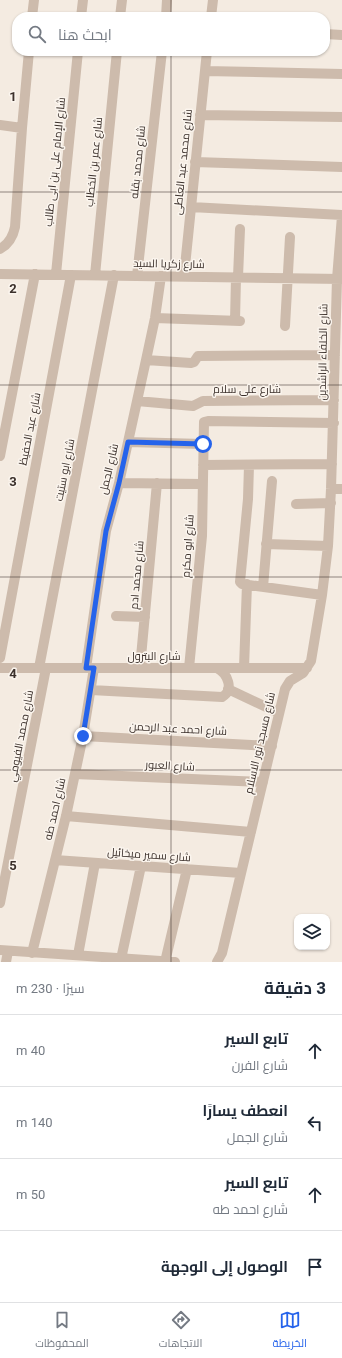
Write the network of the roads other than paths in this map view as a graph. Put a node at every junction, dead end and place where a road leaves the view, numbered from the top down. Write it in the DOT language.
graph roads {
  1 [pos="34,0"];
  2 [pos="83,0"];
  3 [pos="122,0"];
  4 [pos="167,0"];
  5 [pos="213,0"];
  6 [pos="33,12"];
  7 [pos="82,12"];
  8 [pos="121,12"];
  9 [pos="166,12"];
  10 [pos="212,12"];
  11 [pos="330,34"];
  12 [pos="342,35"];
  13 [pos="29,56"];
  14 [pos="78,56"];
  15 [pos="117,56"];
  16 [pos="161,56"];
  17 [pos="206,56"];
  18 [pos="205,71"];
  19 [pos="342,74"];
  20 [pos="200,115"];
  21 [pos="342,117"];
  22 [pos="0,125"];
  23 [pos="22,128"];
  24 [pos="195,162"];
  25 [pos="342,167"];
  26 [pos="191,207"];
  27 [pos="342,215"];
  28 [pos="240,229"];
  29 [pos="341,234"];
  30 [pos="290,237"];
  31 [pos="0,249"];
  32 [pos="0,274"];
  33 [pos="35,274"];
  34 [pos="56,274"];
  35 [pos="71,275"];
  36 [pos="95,275"];
  37 [pos="114,275"];
  38 [pos="137,276"];
  39 [pos="161,276"];
  40 [pos="184,276"];
  41 [pos="237,277"];
  42 [pos="288,278"];
  43 [pos="340,279"];
  44 [pos="155,318"];
  45 [pos="285,326"];
  46 [pos="337,358"];
  47 [pos="146,360"];
  48 [pos="334,400"];
  49 [pos="137,401"];
  50 [pos="334,423"];
  51 [pos="128,442"];
  52 [pos="203,444"];
  53 [pos="0,456"];
  54 [pos="332,464"];
  55 [pos="203,465"];
  56 [pos="249,465"];
  57 [pos="272,482"];
  58 [pos="119,483"];
  59 [pos="157,483"];
  60 [pos="203,484"];
  61 [pos="331,489"];
  62 [pos="342,489"];
  63 [pos="331,503"];
  64 [pos="296,504"];
  65 [pos="266,544"];
  66 [pos="328,546"];
  67 [pos="245,584"];
  68 [pos="263,587"];
  69 [pos="322,595"];
  70 [pos="116,616"];
  71 [pos="145,617"];
  72 [pos="0,658"];
  73 [pos="0,668"];
  74 [pos="43,668"];
  75 [pos="90,668"];
  76 [pos="140,668"];
  77 [pos="189,668"];
  78 [pos="216,668"];
  79 [pos="244,668"];
  80 [pos="307,668"];
  81 [pos="228,689"];
  82 [pos="91,690"];
  83 [pos="280,713"];
  84 [pos="83,736"];
  85 [pos="272,746"];
  86 [pos="75,774"];
  87 [pos="263,782"];
  88 [pos="66,816"];
  89 [pos="251,832"];
  90 [pos="55,860"];
  91 [pos="95,863"];
  92 [pos="141,866"];
  93 [pos="187,869"];
  94 [pos="241,873"];
  95 [pos="0,903"];
  96 [pos="4,951"];
  97 [pos="32,953"];
  98 [pos="78,955"];
  99 [pos="61,958"];
  100 [pos="116,960"];
  101 [pos="6,962"];
  102 [pos="168,962"];
  103 [pos="217,962"];
  1 -- 6 [label="street"];
  2 -- 7 [label="street"];
  3 -- 8 [label="street"];
  4 -- 9 [label="street"];
  5 -- 10 [label="street"];
  11 -- 12 [label="street"];
  13 -- 23 [label="street"];
  14 -- 34 [label="street, شارع الإمام على بن ابى طالب"];
  15 -- 36 [label="street, شارع عمر بن الخطاب"];
  16 -- 38 [label="street, شارع محمد بقله"];
  17 -- 18 [label="street, شارع محمد عبد العاطى"];
  18 -- 19 [label="street"];
  18 -- 20 [label="street, شارع محمد عبد العاطى"];
  20 -- 21 [label="street"];
  20 -- 24 [label="street, شارع محمد عبد العاطى"];
  22 -- 23 [label="street"];
  23 -- 31 [label="street"];
  24 -- 25 [label="street"];
  24 -- 26 [label="street, شارع محمد عبد العاطى"];
  26 -- 27 [label="street"];
  26 -- 40 [label="street, شارع محمد عبد العاطى"];
  27 -- 29 [label="street, شارع الخلفاء الراشدين"];
  28 -- 41 [label="street"];
  29 -- 43 [label="street, شارع الخلفاء الراشدين"];
  30 -- 42 [label="street"];
  32 -- 33 [label="street, شارع زكريا السيد"];
  33 -- 34 [label="street, شارع زكريا السيد"];
  33 -- 53 [label="street"];
  34 -- 35 [label="street, شارع زكريا السيد"];
  35 -- 36 [label="street, شارع زكريا السيد"];
  35 -- 72 [label="street, شارع عبد الحفيظ"];
  36 -- 37 [label="street, شارع زكريا السيد"];
  37 -- 38 [label="street, شارع زكريا السيد"];
  37 -- 74 [label="street, شارع ابو ستيت"];
  38 -- 39 [label="street, شارع زكريا السيد"];
  39 -- 40 [label="street, شارع زكريا السيد"];
  39 -- 44 [label="street, شارع الجمل"];
  40 -- 41 [label="street, شارع زكريا السيد"];
  41 -- 42 [label="street, شارع زكريا السيد"];
  41 -- 44 [label="street"];
  42 -- 43 [label="street, شارع زكريا السيد"];
  42 -- 45 [label="street"];
  43 -- 46 [label="street, شارع الخلفاء الراشدين"];
  44 -- 47 [label="street, شارع الجمل"];
  46 -- 47 [label="street"];
  46 -- 48 [label="street, شارع الخلفاء الراشدين"];
  47 -- 49 [label="street, شارع الجمل"];
  48 -- 49 [label="street, شارع على سلام"];
  48 -- 50 [label="street, شارع الخلفاء الراشدين"];
  49 -- 51 [label="street, شارع الجمل"];
  50 -- 52 [label="street, شارع ابو مكرم"];
  50 -- 54 [label="street, شارع الخلفاء الراشدين"];
  51 -- 52 [label="street"];
  51 -- 58 [label="street, شارع الجمل"];
  52 -- 55 [label="street, شارع ابو مكرم"];
  54 -- 56 [label="street"];
  54 -- 61 [label="street, شارع الخلفاء الراشدين"];
  55 -- 56 [label="street"];
  55 -- 60 [label="street, شارع ابو مكرم"];
  56 -- 67 [label="street"];
  57 -- 65 [label="street"];
  58 -- 59 [label="street"];
  58 -- 75 [label="street, شارع الجمل"];
  59 -- 60 [label="street"];
  59 -- 71 [label="street, شارع محمد ادم"];
  60 -- 77 [label="street, شارع ابو مكرم"];
  61 -- 62 [label="street"];
  61 -- 63 [label="street"];
  63 -- 64 [label="street"];
  63 -- 66 [label="street"];
  65 -- 66 [label="street"];
  65 -- 68 [label="street"];
  66 -- 69 [label="street"];
  67 -- 68 [label="street"];
  67 -- 79 [label="street"];
  68 -- 69 [label="street"];
  69 -- 80 [label="street"];
  70 -- 71 [label="street"];
  71 -- 76 [label="street, شارع محمد ادم"];
  73 -- 74 [label="street, شارع البترول"];
  74 -- 75 [label="street, شارع البترول"];
  74 -- 95 [label="street, شارع محمد الفيومي"];
  75 -- 76 [label="street, شارع البترول"];
  75 -- 82 [label="street, شارع احمد طه"];
  76 -- 77 [label="street, شارع البترول"];
  77 -- 78 [label="street, شارع البترول"];
  78 -- 79 [label="street, شارع البترول"];
  78 -- 81 [label="street"];
  79 -- 80 [label="street, شارع البترول"];
  80 -- 83 [label="street, شارع مسجد نور الاسلام"];
  81 -- 82 [label="street"];
  81 -- 83 [label="street"];
  82 -- 84 [label="street, شارع احمد طه"];
  83 -- 85 [label="street, شارع مسجد نور الاسلام"];
  84 -- 85 [label="street, شارع احمد عبد الرحمن"];
  84 -- 86 [label="street, شارع احمد طه"];
  85 -- 87 [label="street, شارع مسجد نور الاسلام"];
  86 -- 87 [label="street, شارع العبور"];
  86 -- 88 [label="street, شارع احمد طه"];
  87 -- 89 [label="street, شارع مسجد نور الاسلام"];
  88 -- 89 [label="street"];
  88 -- 90 [label="street, شارع احمد طه"];
  89 -- 94 [label="street, شارع مسجد نور الاسلام"];
  90 -- 91 [label="street, شارع سمير ميخائيل"];
  90 -- 97 [label="street, شارع احمد طه"];
  91 -- 92 [label="street, شارع سمير ميخائيل"];
  91 -- 98 [label="street"];
  92 -- 93 [label="street, شارع سمير ميخائيل"];
  92 -- 100 [label="street"];
  93 -- 94 [label="street, شارع سمير ميخائيل"];
  93 -- 102 [label="street"];
  94 -- 103 [label="street, شارع مسجد نور الاسلام"];
  96 -- 97 [label="street"];
  96 -- 101 [label="street"];
  97 -- 99 [label="street"];
  98 -- 99 [label="street"];
  98 -- 100 [label="street"];
  100 -- 102 [label="street"];
}
